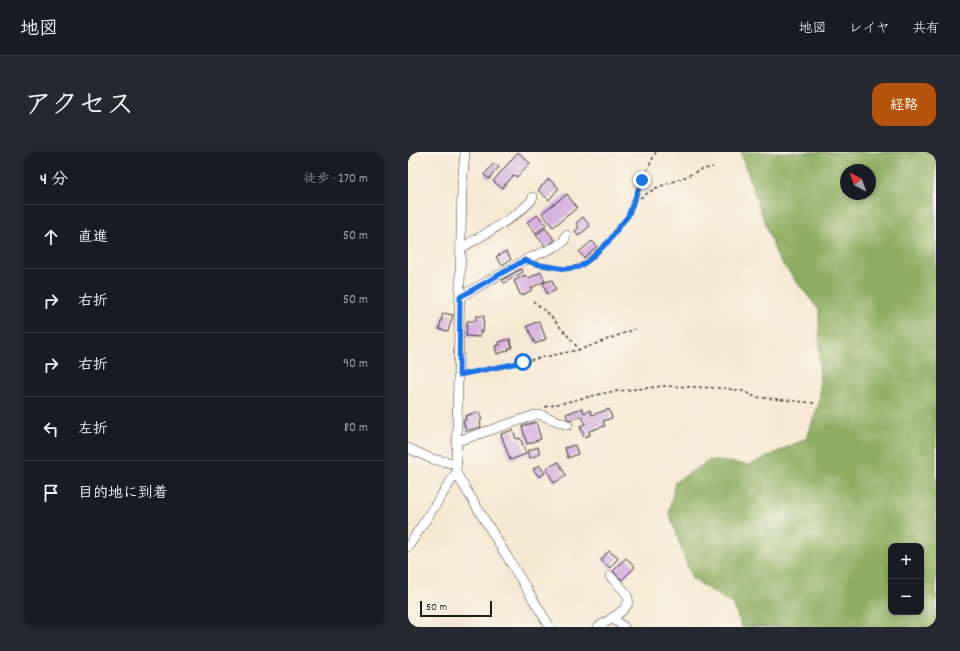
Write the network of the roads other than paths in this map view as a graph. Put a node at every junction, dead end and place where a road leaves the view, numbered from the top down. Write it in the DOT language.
graph roads {
  1 [pos="465,152"];
  2 [pos="533,197"];
  3 [pos="566,236"];
  4 [pos="461,248"];
  5 [pos="460,297"];
  6 [pos="568,425"];
  7 [pos="458,441"];
  8 [pos="408,448"];
  9 [pos="456,469"];
  10 [pos="408,547"];
  11 [pos="610,576"];
  12 [pos="612,618"];
  13 [pos="550,627"];
  14 [pos="598,627"];
  15 [pos="624,627"];
  1 -- 4 [label="street"];
  2 -- 4 [label="street"];
  3 -- 5 [label="street"];
  4 -- 5 [label="street"];
  5 -- 7 [label="street"];
  6 -- 7 [label="street"];
  7 -- 9 [label="street"];
  8 -- 9 [label="street"];
  9 -- 10 [label="street"];
  9 -- 13 [label="street"];
  11 -- 12 [label="street"];
  12 -- 14 [label="street"];
  12 -- 15 [label="street"];
}
